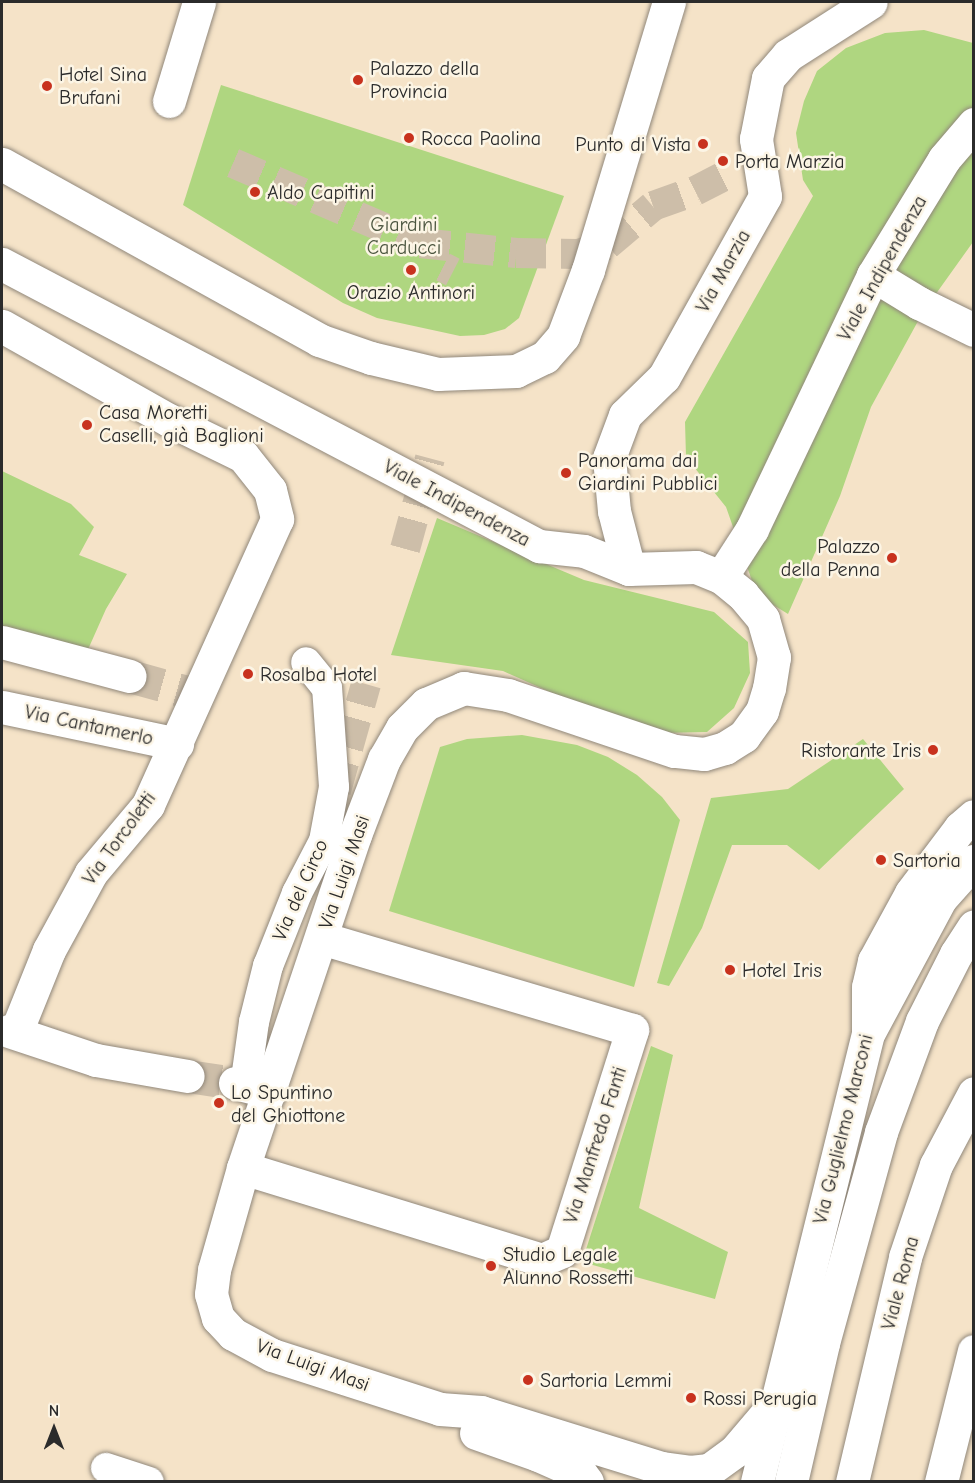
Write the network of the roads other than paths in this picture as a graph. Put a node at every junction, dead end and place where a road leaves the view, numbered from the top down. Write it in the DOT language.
graph roads {
  1 [pos="199,2"];
  2 [pos="669,2"];
  3 [pos="871,2"];
  4 [pos="170,101"];
  5 [pos="974,124"];
  6 [pos="2,164"];
  7 [pos="2,264"];
  8 [pos="873,275"];
  9 [pos="2,326"];
  10 [pos="974,330"];
  11 [pos="629,569"];
  12 [pos="721,577"];
  13 [pos="2,642"];
  14 [pos="306,662"];
  15 [pos="130,676"];
  16 [pos="2,707"];
  17 [pos="177,744"];
  18 [pos="974,816"];
  19 [pos="974,861"];
  20 [pos="974,926"];
  21 [pos="322,938"];
  22 [pos="868,1033"];
  23 [pos="188,1076"];
  24 [pos="250,1087"];
  25 [pos="974,1093"];
  26 [pos="243,1168"];
  27 [pos="974,1351"];
  28 [pos="780,1398"];
  29 [pos="440,1409"];
  30 [pos="106,1468"];
  31 [pos="632,1472"];
  32 [pos="149,1482"];
  33 [pos="587,1482"];
  34 [pos="757,1482"];
  35 [pos="791,1482"];
  36 [pos="852,1482"];
  37 [pos="941,1482"];
  1 -- 4 [label="street"];
  2 -- 6 [label="street"];
  3 -- 11 [label="street, Via Marzia"];
  5 -- 8 [label="street, Viale Indipendenza"];
  7 -- 11 [label="street, Viale Indipendenza"];
  8 -- 10 [label="street"];
  8 -- 12 [label="street, Viale Indipendenza"];
  9 -- 17 [label="street, Via Torcoletti"];
  11 -- 12 [label="street, Viale Indipendenza"];
  12 -- 21 [label="street, Via Luigi Masi"];
  13 -- 15 [label="street"];
  14 -- 24 [label="street, Via del Circo"];
  16 -- 17 [label="street, Via Cantamerlo"];
  17 -- 23 [label="street, Via Torcoletti"];
  18 -- 22 [label="street, Via Guglielmo Marconi"];
  19 -- 22 [label="street"];
  20 -- 35 [label="street, Via Guglielmo Marconi"];
  21 -- 24 [label="street, Via Luigi Masi"];
  21 -- 26 [label="street, Via Manfredo Fanti"];
  22 -- 28 [label="street, Via Guglielmo Marconi"];
  24 -- 26 [label="street, Via Luigi Masi"];
  25 -- 36 [label="street, Viale Roma"];
  26 -- 29 [label="street, Via Luigi Masi"];
  27 -- 37 [label="street"];
  28 -- 31 [label="street, Via Guglielmo Marconi"];
  28 -- 34 [label="street, Via Guglielmo Marconi"];
  29 -- 31 [label="street, Via Luigi Masi"];
  29 -- 33 [label="street, Via Luigi Masi"];
  30 -- 32 [label="street"];
}
